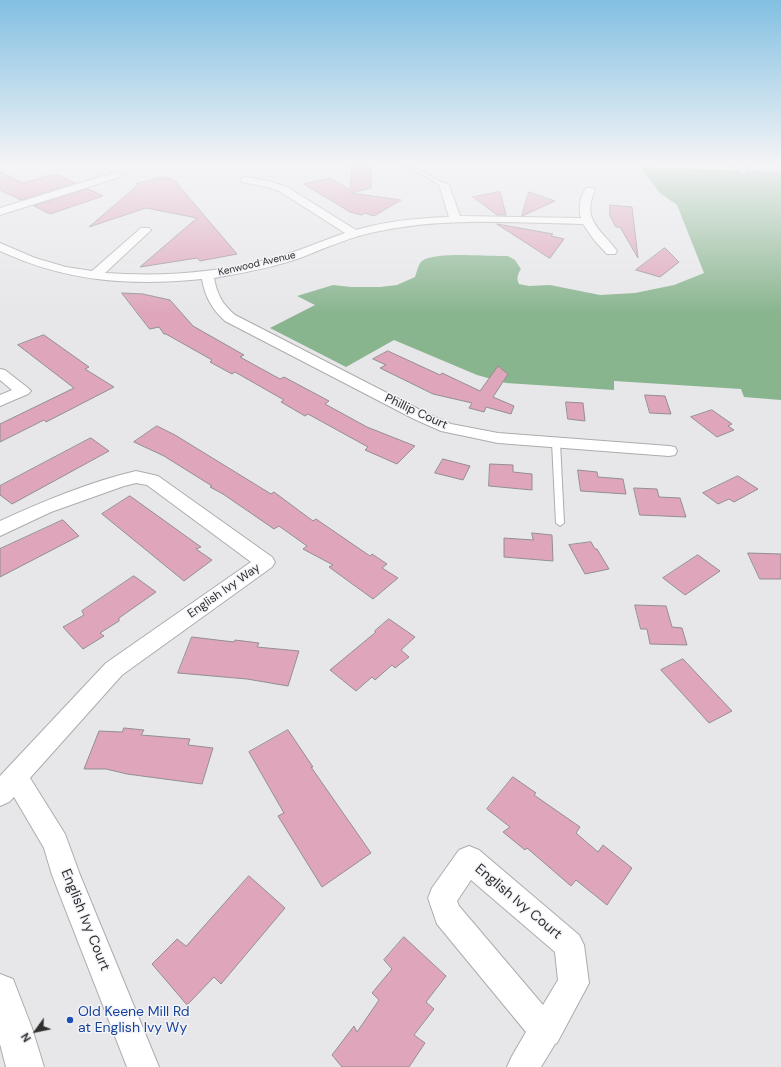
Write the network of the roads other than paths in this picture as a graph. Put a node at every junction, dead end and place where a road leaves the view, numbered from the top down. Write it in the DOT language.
graph roads {
  1 [pos="324,215"];
  2 [pos="454,215"];
  3 [pos="585,215"];
  4 [pos="456,220"];
  5 [pos="586,221"];
  6 [pos="145,230"];
  7 [pos="354,234"];
  8 [pos="0,246"];
  9 [pos="611,251"];
  10 [pos="95,275"];
  11 [pos="207,275"];
  12 [pos="0,373"];
  13 [pos="0,401"];
  14 [pos="556,442"];
  15 [pos="669,451"];
  16 [pos="560,523"];
  17 [pos="0,529"];
  18 [pos="8,786"];
  19 [pos="0,992"];
  20 [pos="546,1032"];
  21 [pos="25,1067"];
  22 [pos="143,1067"];
  23 [pos="523,1067"];
  1 -- 7 [label="street"];
  2 -- 4 [label="street"];
  3 -- 5 [label="street"];
  4 -- 5 [label="street, Kenwood Avenue"];
  4 -- 7 [label="street, Kenwood Avenue"];
  5 -- 9 [label="street"];
  6 -- 10 [label="street"];
  7 -- 11 [label="street, Kenwood Avenue"];
  8 -- 10 [label="street, Kenwood Avenue"];
  10 -- 11 [label="street, Kenwood Avenue"];
  11 -- 14 [label="street, Phillip Court"];
  12 -- 13 [label="street"];
  14 -- 15 [label="street, Phillip Court"];
  14 -- 16 [label="lane"];
  17 -- 18 [label="street, English Ivy Way"];
  18 -- 22 [label="street, English Ivy Court"];
  19 -- 21 [label="main road"];
  20 -- 20 [label="street, English Ivy Court"];
  20 -- 23 [label="street, English Ivy Court"];
}
